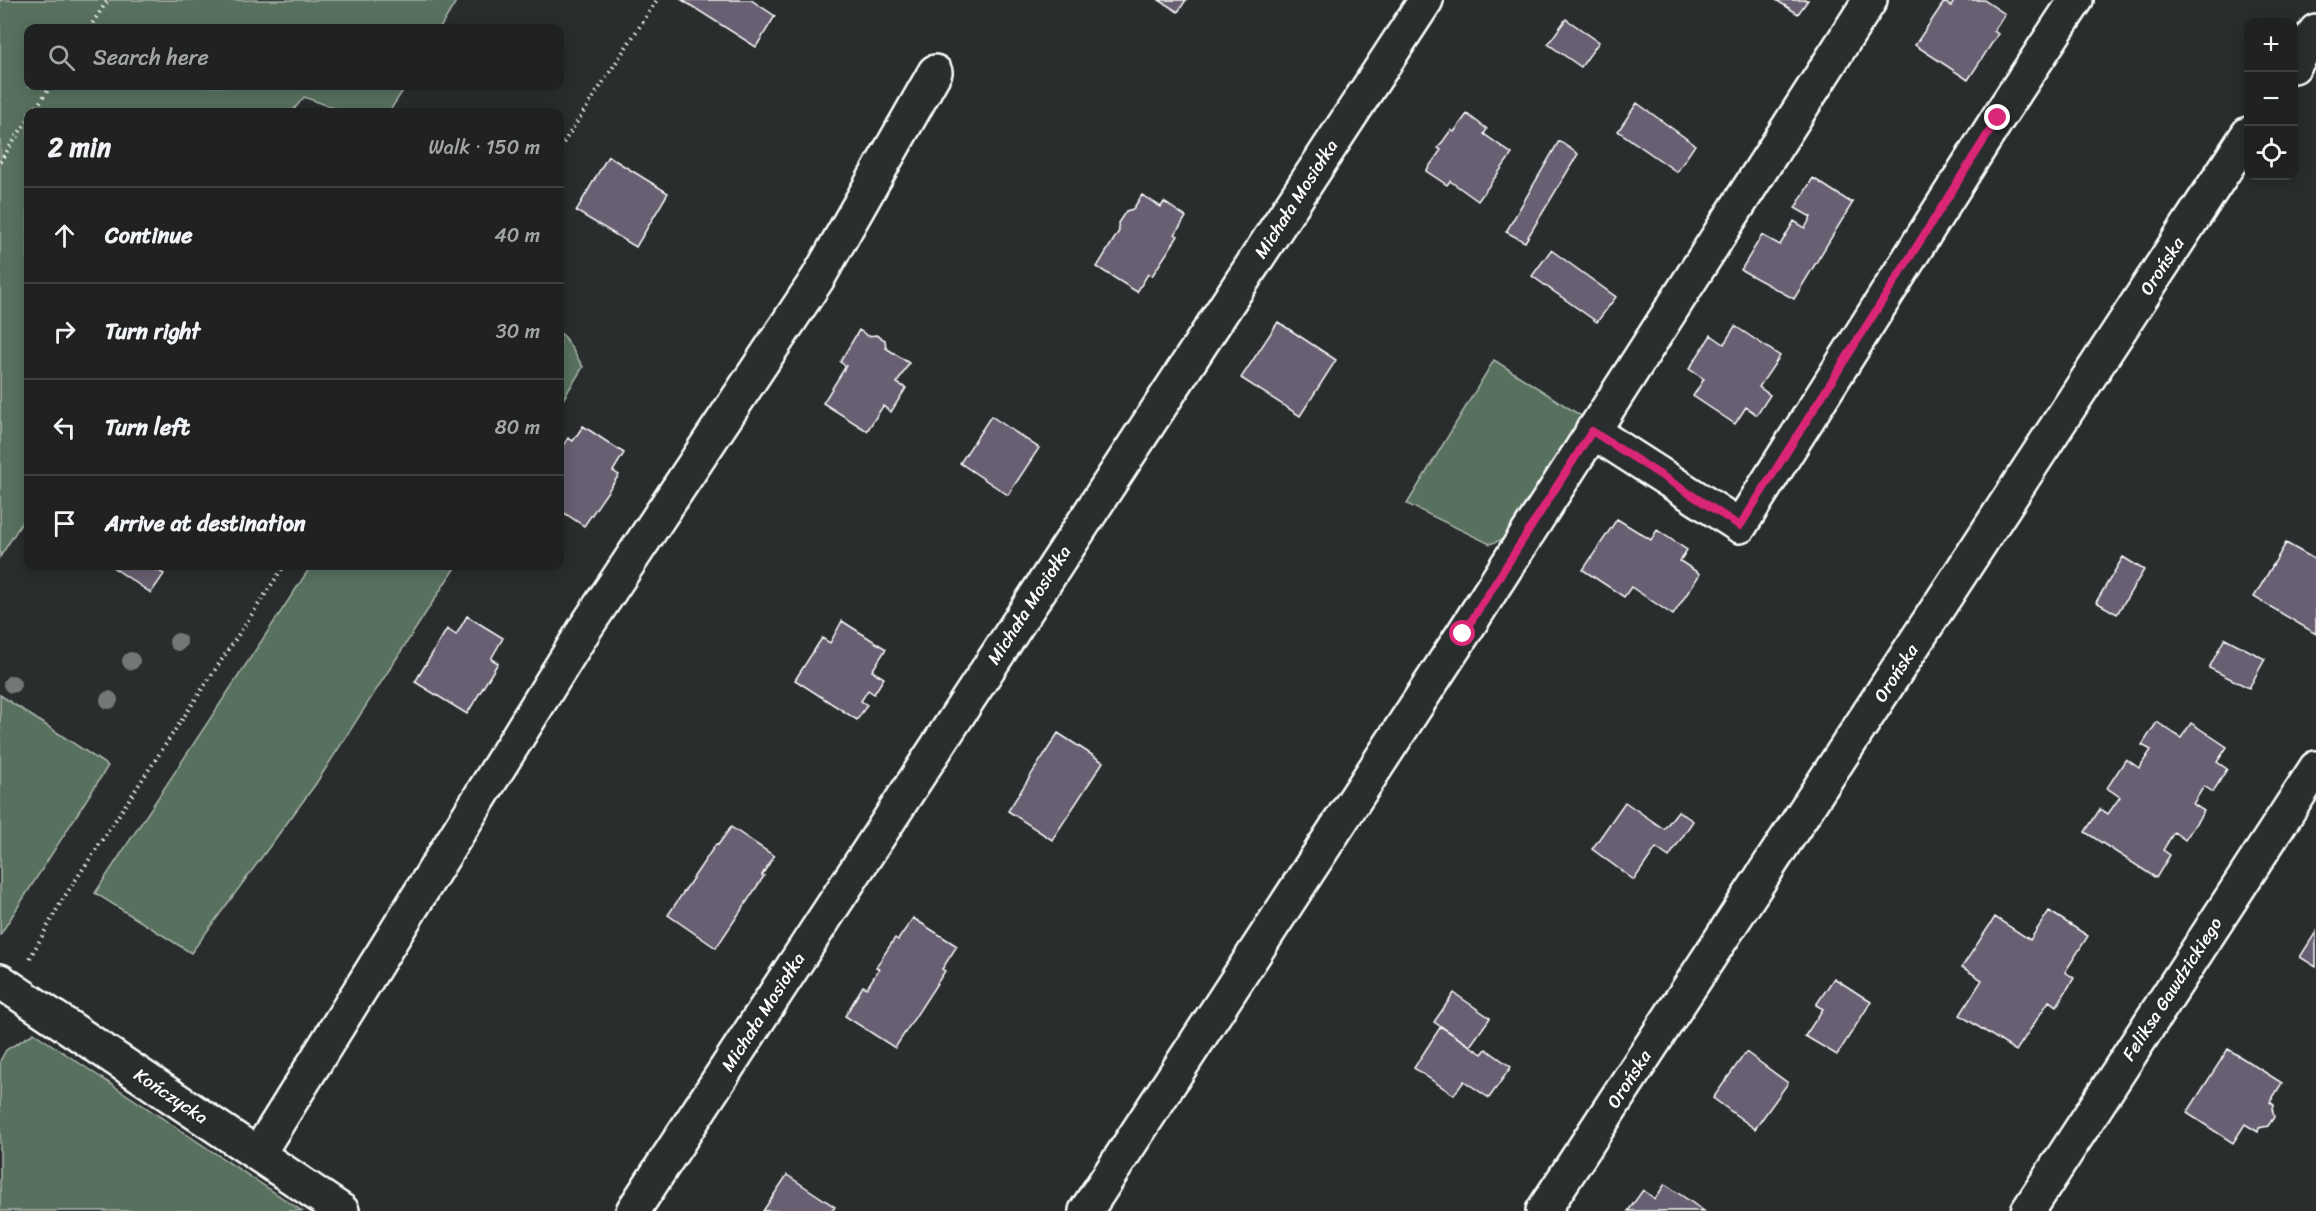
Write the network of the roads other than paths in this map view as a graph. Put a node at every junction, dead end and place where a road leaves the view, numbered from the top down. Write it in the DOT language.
graph roads {
  1 [pos="1426,0"];
  2 [pos="1870,0"];
  3 [pos="2076,0"];
  4 [pos="2316,31"];
  5 [pos="2298,60"];
  6 [pos="935,72"];
  7 [pos="2244,140"];
  8 [pos="1592,431"];
  9 [pos="2316,768"];
  10 [pos="6,986"];
  11 [pos="258,1154"];
  12 [pos="342,1211"];
  13 [pos="633,1211"];
  14 [pos="1086,1211"];
  15 [pos="1543,1211"];
  16 [pos="2028,1211"];
  1 -- 13 [label="street, Michała Mosiołka"];
  2 -- 8 [label="street"];
  3 -- 8 [label="street"];
  4 -- 5 [label="street"];
  6 -- 11 [label="street"];
  7 -- 15 [label="street, Orońska"];
  8 -- 14 [label="street"];
  9 -- 16 [label="street, Feliksa Gawdzickiego"];
  10 -- 11 [label="street, Kończycka"];
  11 -- 12 [label="street, Kończycka"];
}
